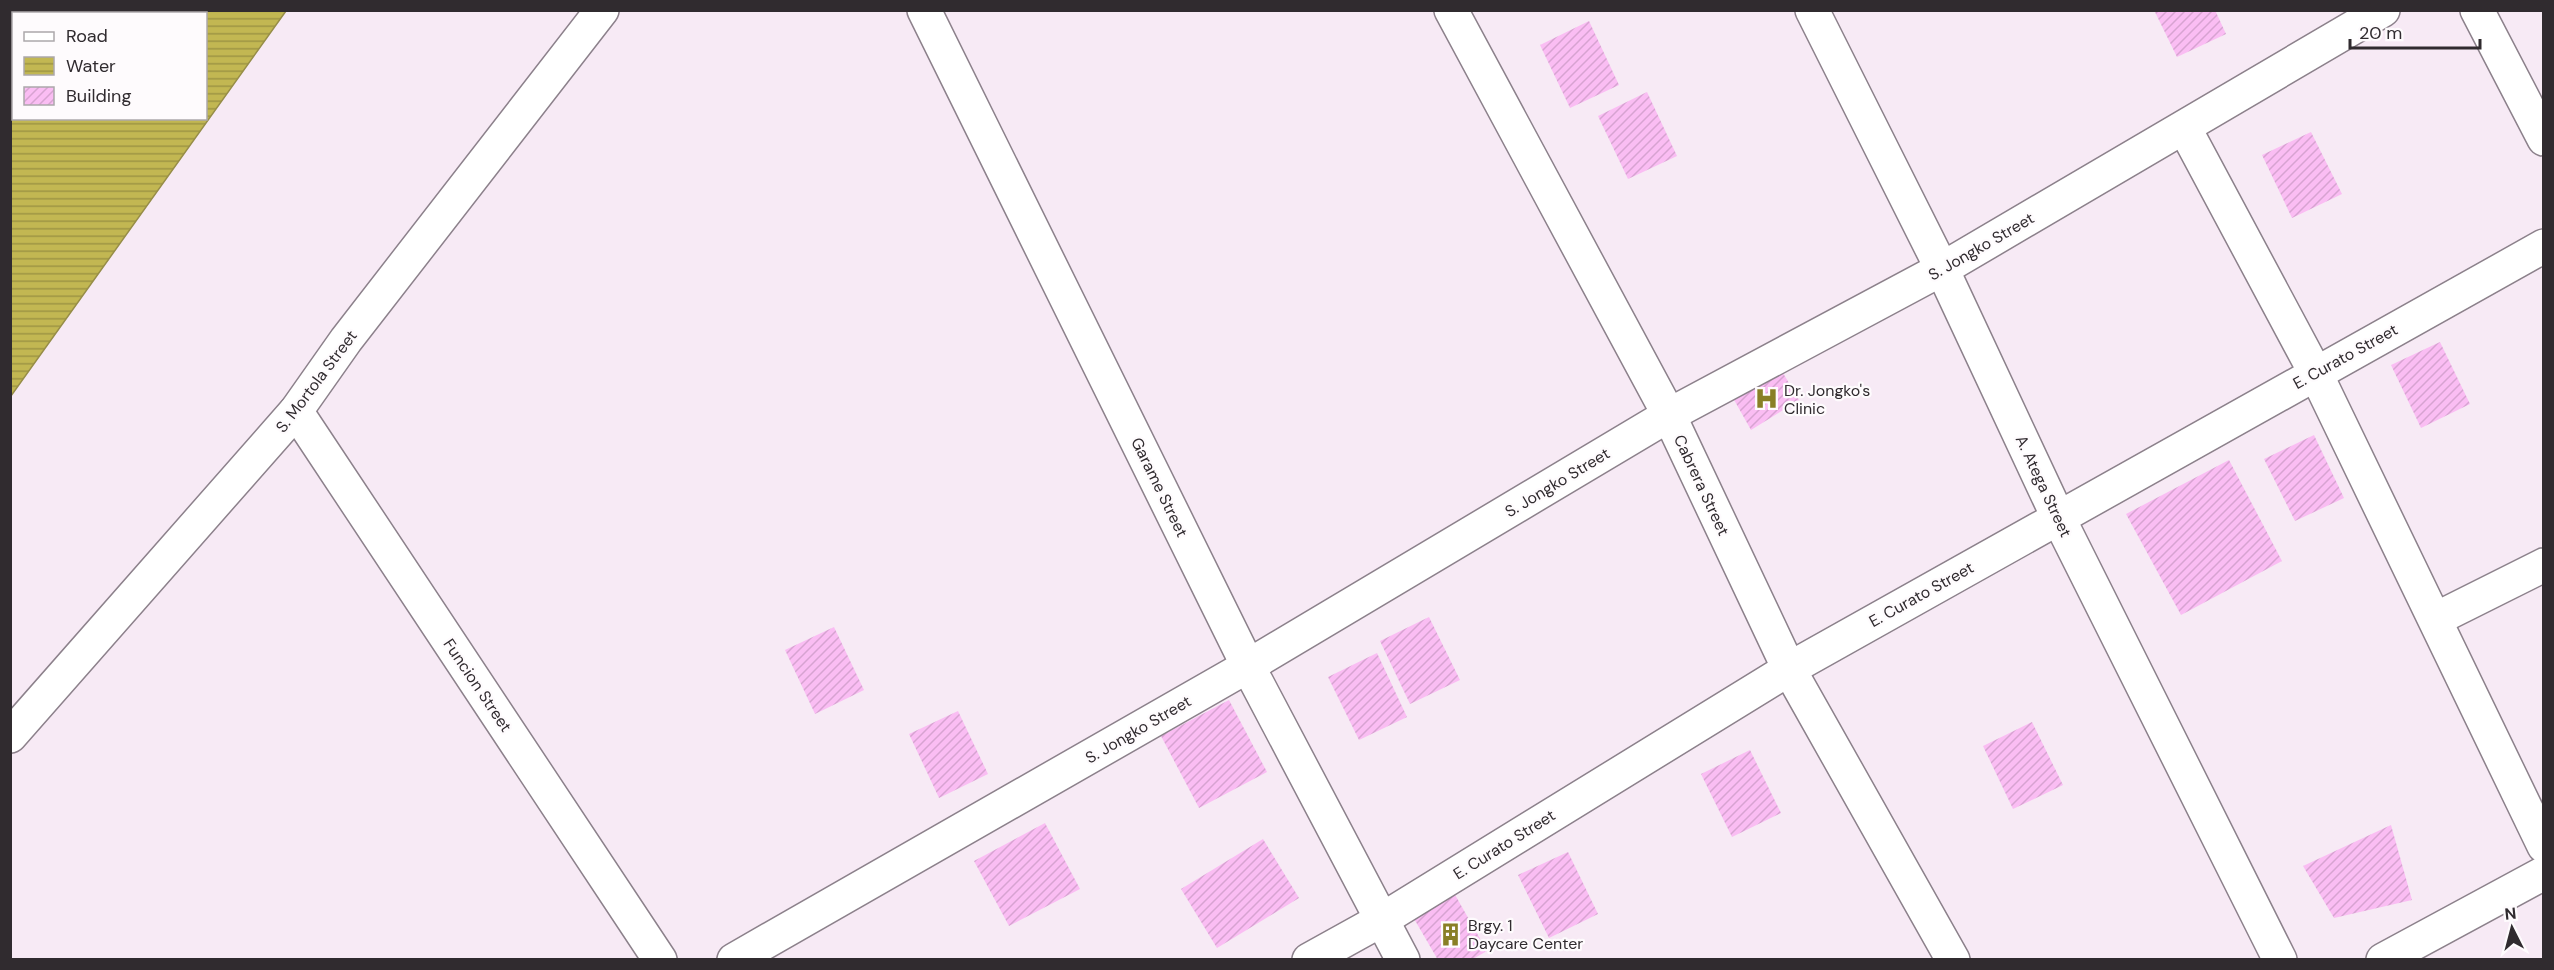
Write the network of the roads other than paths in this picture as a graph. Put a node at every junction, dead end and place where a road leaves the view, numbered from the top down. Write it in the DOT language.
graph roads {
  1 [pos="602,10"];
  2 [pos="924,10"];
  3 [pos="1451,10"];
  4 [pos="1812,10"];
  5 [pos="2383,10"];
  6 [pos="2477,10"];
  7 [pos="2184,129"];
  8 [pos="2544,139"];
  9 [pos="2544,246"];
  10 [pos="1942,269"];
  11 [pos="2315,372"];
  12 [pos="296,411"];
  13 [pos="1669,415"];
  14 [pos="2058,517"];
  15 [pos="2544,565"];
  16 [pos="2436,619"];
  17 [pos="1248,666"];
  18 [pos="1790,669"];
  19 [pos="10,736"];
  20 [pos="2544,846"];
  21 [pos="2544,873"];
  22 [pos="1383,919"];
  23 [pos="660,960"];
  24 [pos="734,960"];
  25 [pos="1309,960"];
  26 [pos="1403,960"];
  27 [pos="1953,960"];
  28 [pos="2280,960"];
  29 [pos="2383,960"];
  1 -- 12 [label="street, S. Mortola Street"];
  2 -- 17 [label="street, Garame Street"];
  3 -- 13 [label="street, Cabrera Street"];
  4 -- 10 [label="street, A. Atega Street"];
  5 -- 7 [label="street, S. Jongko Street"];
  6 -- 8 [label="street"];
  7 -- 10 [label="street, S. Jongko Street"];
  7 -- 11 [label="street"];
  9 -- 11 [label="street, E. Curato Street"];
  10 -- 13 [label="street, S. Jongko Street"];
  10 -- 14 [label="street, A. Atega Street"];
  11 -- 14 [label="street, E. Curato Street"];
  11 -- 16 [label="street"];
  12 -- 19 [label="street, S. Mortola Street"];
  12 -- 23 [label="street, Funcion Street"];
  13 -- 17 [label="street, S. Jongko Street"];
  13 -- 18 [label="street, Cabrera Street"];
  14 -- 18 [label="street, E. Curato Street"];
  14 -- 28 [label="street, A. Atega Street"];
  15 -- 16 [label="street"];
  16 -- 20 [label="street"];
  17 -- 22 [label="street, Garame Street"];
  17 -- 24 [label="street, S. Jongko Street"];
  18 -- 22 [label="street, E. Curato Street"];
  18 -- 27 [label="street, Cabrera Street"];
  21 -- 29 [label="street"];
  22 -- 25 [label="street, E. Curato Street"];
  22 -- 26 [label="street, Garame Street"];
}
